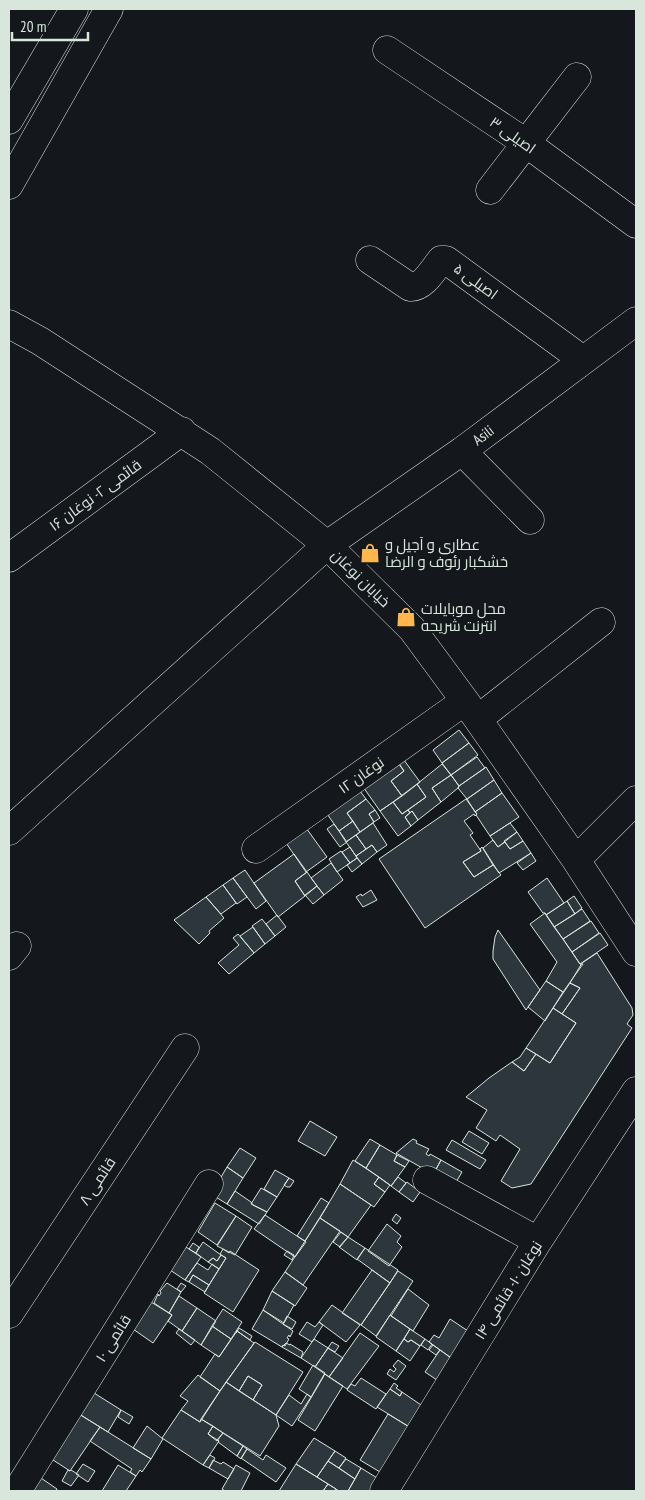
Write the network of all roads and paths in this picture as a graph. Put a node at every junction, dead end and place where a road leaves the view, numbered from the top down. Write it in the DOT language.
graph roads {
  1 [pos="109,9"];
  2 [pos="70,11"];
  3 [pos="387,50"];
  4 [pos="577,77"];
  5 [pos="9,120"];
  6 [pos="526,143"];
  7 [pos="9,185"];
  8 [pos="490,190"];
  9 [pos="636,224"];
  10 [pos="370,260"];
  11 [pos="636,321"];
  12 [pos="9,324"];
  13 [pos="583,360"];
  14 [pos="182,431"];
  15 [pos="462,451"];
  16 [pos="530,520"];
  17 [pos="328,546"];
  18 [pos="9,558"];
  19 [pos="601,622"];
  20 [pos="472,710"];
  21 [pos="636,800"];
  22 [pos="9,831"];
  23 [pos="256,849"];
  24 [pos="576,860"];
  25 [pos="636,952"];
  26 [pos="185,1048"];
  27 [pos="636,1091"];
  28 [pos="427,1180"];
  29 [pos="209,1184"];
  30 [pos="538,1241"];
  31 [pos="9,1314"];
  32 [pos="17,1491"];
  33 [pos="384,1491"];
  1 -- 7 [label="street"];
  2 -- 5 [label="street"];
  3 -- 6 [label="street, اصیلی ۳"];
  4 -- 6 [label="street"];
  6 -- 8 [label="street"];
  6 -- 9 [label="street, اصیلی ۳"];
  10 -- 13 [label="street, اصیلی ۵"];
  11 -- 13 [label="street, Asili"];
  12 -- 14 [label="street, خیابان نوغان"];
  13 -- 15 [label="street, Asili"];
  14 -- 17 [label="street, خیابان نوغان"];
  14 -- 18 [label="street, قائمی ۲- نوغان ۱۶"];
  15 -- 16 [label="street"];
  15 -- 17 [label="street, Asili"];
  17 -- 20 [label="street, خیابان نوغان"];
  17 -- 22 [label="street, Asili"];
  19 -- 20 [label="street, نوغان ۱۲"];
  20 -- 23 [label="street, نوغان ۱۲"];
  20 -- 24 [label="street, خیابان نوغان"];
  21 -- 24 [label="street"];
  24 -- 25 [label="street, خیابان نوغان"];
  26 -- 31 [label="street, قائمی ۸"];
  27 -- 30 [label="street, نوغان ۱۰- قائمی ۱۴"];
  28 -- 30 [label="street"];
  29 -- 32 [label="street, قائمی ۱۰"];
  30 -- 33 [label="street, نوغان ۱۰- قائمی ۱۴"];
}
